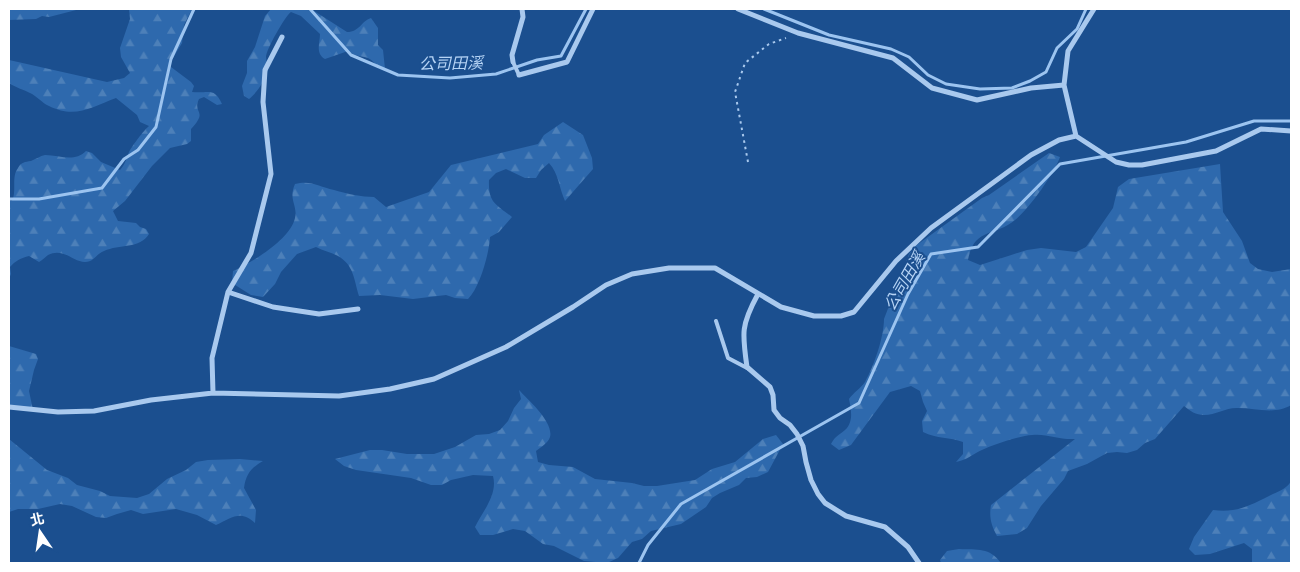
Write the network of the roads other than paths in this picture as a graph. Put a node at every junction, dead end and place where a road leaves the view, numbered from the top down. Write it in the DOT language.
graph roads {
  1 [pos="522,9"];
  2 [pos="593,9"];
  3 [pos="738,9"];
  4 [pos="1094,9"];
  5 [pos="282,37"];
  6 [pos="513,62"];
  7 [pos="519,75"];
  8 [pos="1064,85"];
  9 [pos="1291,131"];
  10 [pos="1076,136"];
  11 [pos="228,292"];
  12 [pos="758,294"];
  13 [pos="358,309"];
  14 [pos="716,321"];
  15 [pos="753,372"];
  16 [pos="212,393"];
  17 [pos="9,407"];
  18 [pos="919,563"];
  1 -- 6 [label="street"];
  2 -- 7 [label="street"];
  3 -- 8 [label="street"];
  4 -- 8 [label="street"];
  5 -- 11 [label="street"];
  6 -- 7 [label="lane"];
  8 -- 10 [label="street"];
  9 -- 10 [label="street"];
  10 -- 12 [label="street"];
  11 -- 13 [label="street"];
  11 -- 16 [label="street"];
  12 -- 15 [label="street"];
  12 -- 16 [label="street"];
  14 -- 15 [label="lane"];
  15 -- 18 [label="street"];
  16 -- 17 [label="street"];
}
